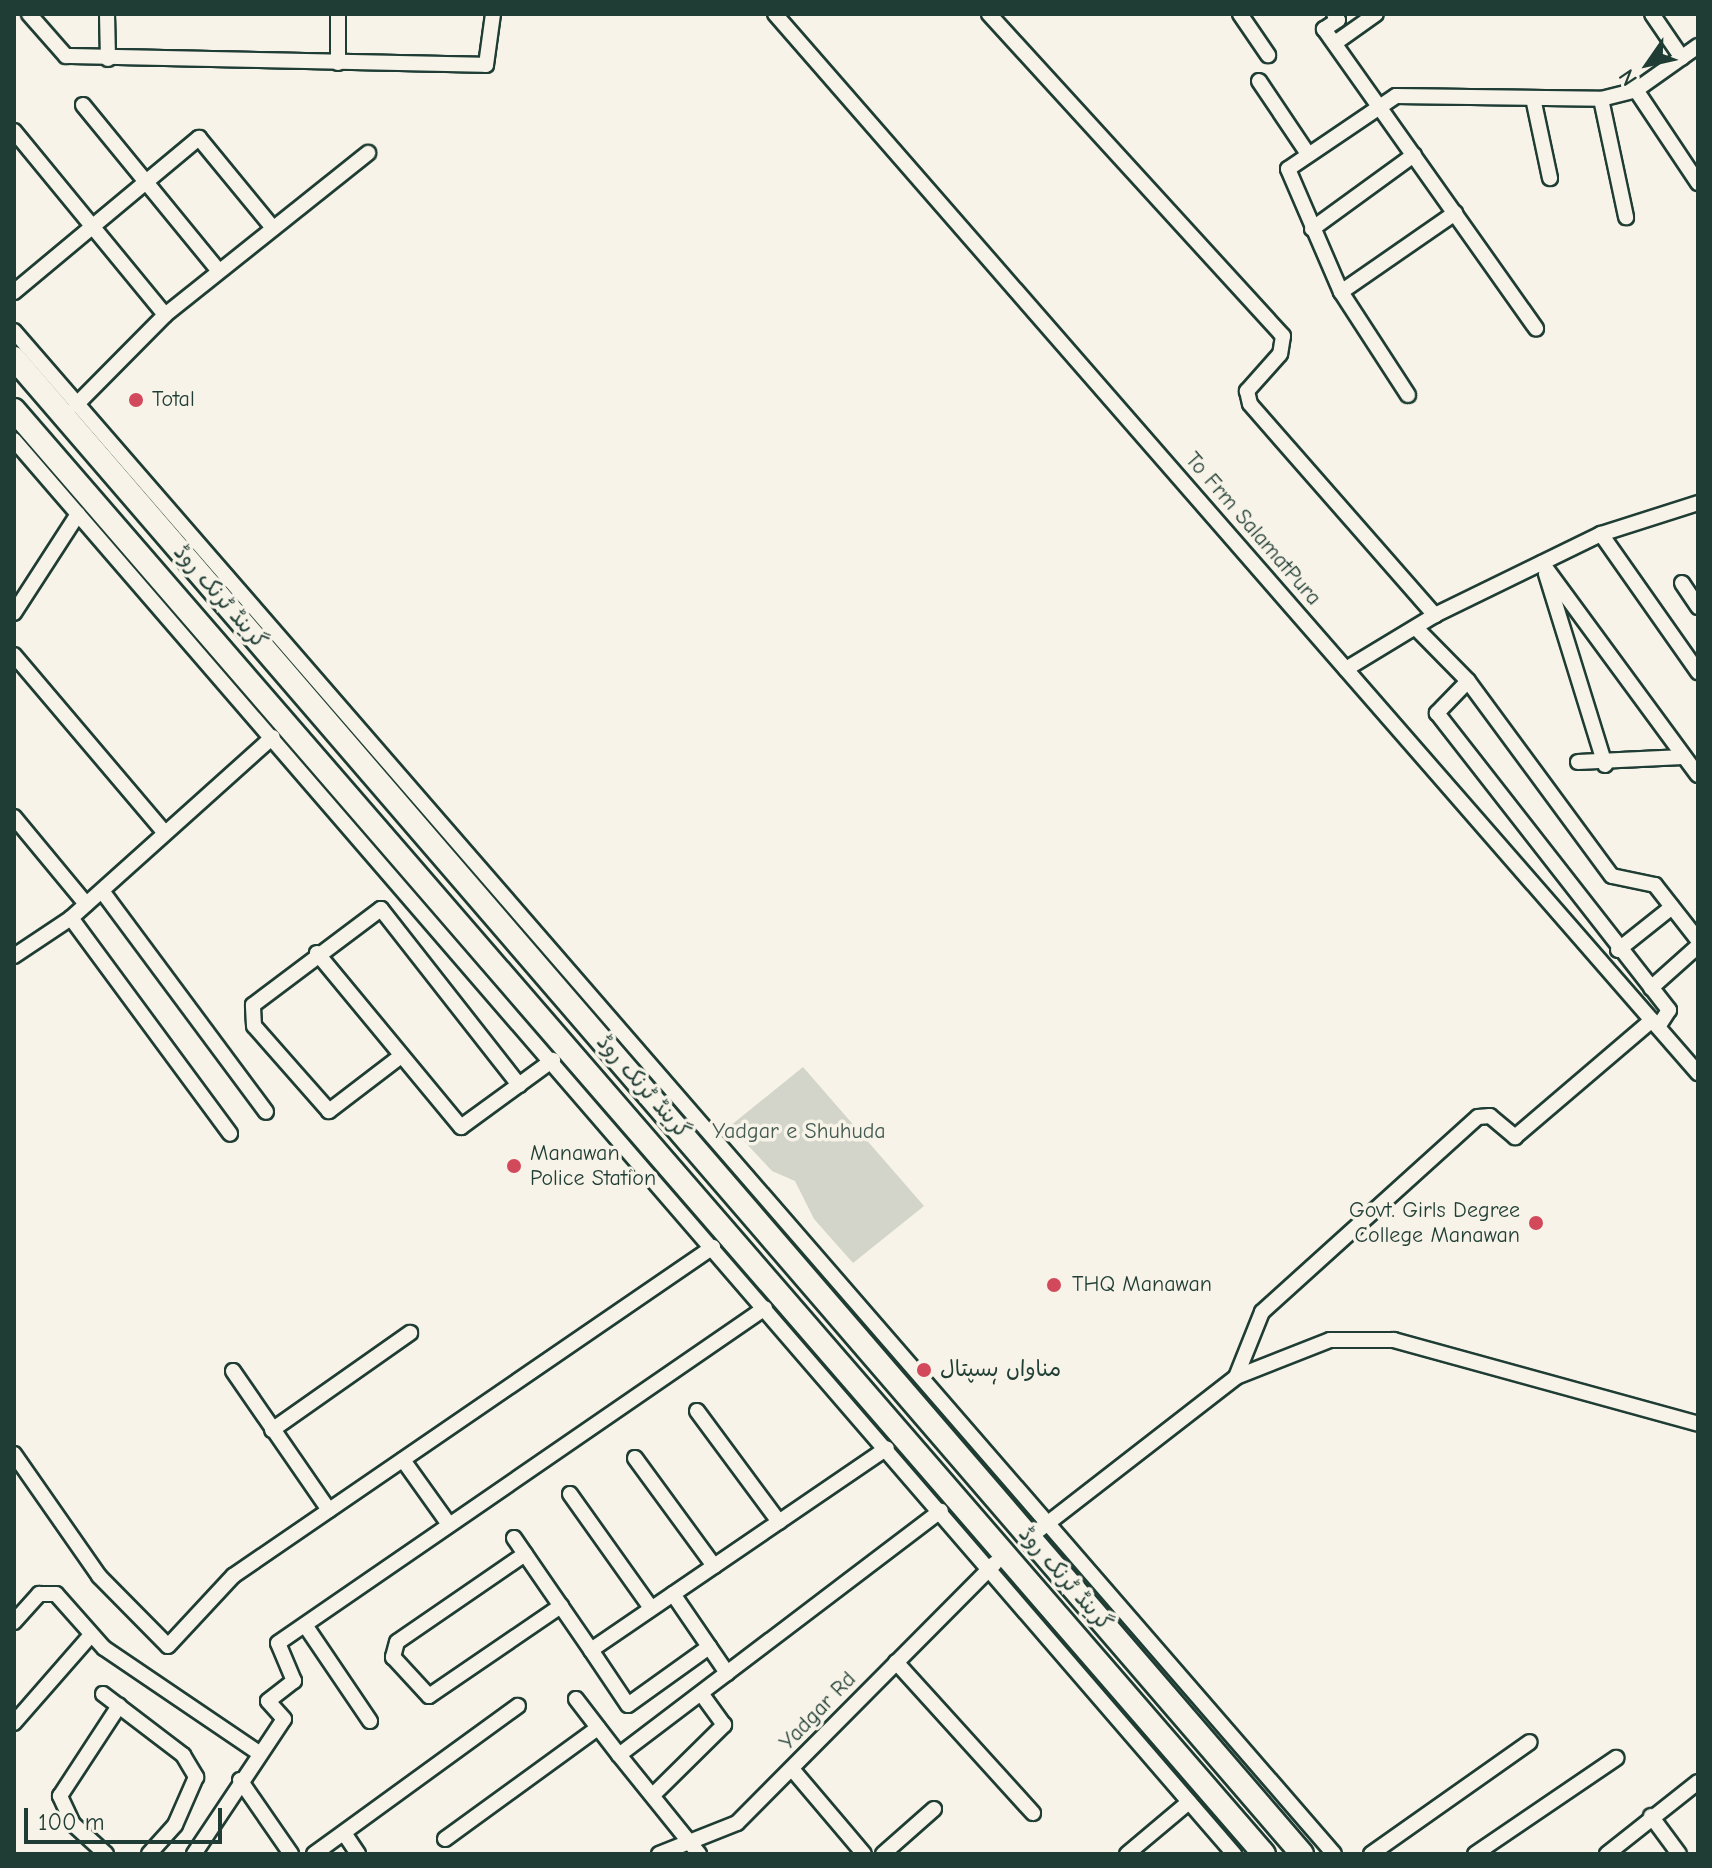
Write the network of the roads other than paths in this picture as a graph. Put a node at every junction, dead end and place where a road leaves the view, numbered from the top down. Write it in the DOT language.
graph roads {
  1 [pos="29,14"];
  2 [pos="107,14"];
  3 [pos="338,14"];
  4 [pos="493,14"];
  5 [pos="775,14"];
  6 [pos="989,14"];
  7 [pos="1240,14"];
  8 [pos="1334,14"];
  9 [pos="1376,14"];
  10 [pos="1652,14"];
  11 [pos="1335,43"];
  12 [pos="1698,46"];
  13 [pos="1268,55"];
  14 [pos="1682,58"];
  15 [pos="108,59"];
  16 [pos="338,63"];
  17 [pos="1259,81"];
  18 [pos="1636,90"];
  19 [pos="1533,98"];
  20 [pos="1601,99"];
  21 [pos="83,105"];
  22 [pos="1379,106"];
  23 [pos="14,131"];
  24 [pos="368,153"];
  25 [pos="1308,154"];
  26 [pos="1414,155"];
  27 [pos="1550,178"];
  28 [pos="145,181"];
  29 [pos="1698,183"];
  30 [pos="1455,213"];
  31 [pos="1626,217"];
  32 [pos="90,226"];
  33 [pos="273,228"];
  34 [pos="1312,229"];
  35 [pos="218,270"];
  36 [pos="14,292"];
  37 [pos="1341,292"];
  38 [pos="165,315"];
  39 [pos="1536,328"];
  40 [pos="14,331"];
  41 [pos="14,358"];
  42 [pos="1408,395"];
  43 [pos="14,410"];
  44 [pos="78,415"];
  45 [pos="14,440"];
  46 [pos="1698,503"];
  47 [pos="78,514"];
  48 [pos="1601,534"];
  49 [pos="1542,563"];
  50 [pos="1682,583"];
  51 [pos="1698,607"];
  52 [pos="14,613"];
  53 [pos="1435,615"];
  54 [pos="1416,628"];
  55 [pos="14,655"];
  56 [pos="1346,669"];
  57 [pos="1698,672"];
  58 [pos="1468,681"];
  59 [pos="273,737"];
  60 [pos="1683,757"];
  61 [pos="1578,762"];
  62 [pos="1605,765"];
  63 [pos="1698,775"];
  64 [pos="14,817"];
  65 [pos="165,833"];
  66 [pos="102,891"];
  67 [pos="86,904"];
  68 [pos="1672,907"];
  69 [pos="71,918"];
  70 [pos="1698,940"];
  71 [pos="1698,946"];
  72 [pos="1618,950"];
  73 [pos="317,953"];
  74 [pos="14,956"];
  75 [pos="1651,988"];
  76 [pos="1655,1024"];
  77 [pos="626,1051"];
  78 [pos="401,1056"];
  79 [pos="553,1060"];
  80 [pos="1698,1073"];
  81 [pos="519,1085"];
  82 [pos="266,1112"];
  83 [pos="230,1134"];
  84 [pos="758,1221"];
  85 [pos="736,1242"];
  86 [pos="713,1247"];
  87 [pos="765,1308"];
  88 [pos="410,1333"];
  89 [pos="233,1371"];
  90 [pos="1236,1377"];
  91 [pos="697,1411"];
  92 [pos="1698,1424"];
  93 [pos="950,1428"];
  94 [pos="272,1430"];
  95 [pos="887,1448"];
  96 [pos="14,1454"];
  97 [pos="635,1458"];
  98 [pos="403,1460"];
  99 [pos="570,1494"];
  100 [pos="329,1510"];
  101 [pos="941,1511"];
  102 [pos="779,1522"];
  103 [pos="448,1523"];
  104 [pos="1038,1531"];
  105 [pos="514,1538"];
  106 [pos="525,1554"];
  107 [pos="998,1561"];
  108 [pos="714,1566"];
  109 [pos="673,1594"];
  110 [pos="561,1606"];
  111 [pos="651,1608"];
  112 [pos="14,1622"];
  113 [pos="305,1625"];
  114 [pos="91,1635"];
  115 [pos="709,1647"];
  116 [pos="591,1650"];
  117 [pos="896,1662"];
  118 [pos="727,1673"];
  119 [pos="701,1693"];
  120 [pos="103,1694"];
  121 [pos="576,1699"];
  122 [pos="119,1706"];
  123 [pos="518,1706"];
  124 [pos="370,1721"];
  125 [pos="14,1723"];
  126 [pos="598,1728"];
  127 [pos="1530,1742"];
  128 [pos="259,1753"];
  129 [pos="619,1755"];
  130 [pos="1616,1758"];
  131 [pos="792,1769"];
  132 [pos="240,1780"];
  133 [pos="1698,1782"];
  134 [pos="653,1795"];
  135 [pos="1189,1802"];
  136 [pos="934,1809"];
  137 [pos="1033,1813"];
  138 [pos="1651,1816"];
  139 [pos="344,1833"];
  140 [pos="445,1839"];
  141 [pos="690,1839"];
  142 [pos="106,1854"];
  143 [pos="149,1854"];
  144 [pos="194,1854"];
  145 [pos="291,1854"];
  146 [pos="314,1854"];
  147 [pos="358,1854"];
  148 [pos="659,1854"];
  149 [pos="699,1854"];
  150 [pos="864,1854"];
  151 [pos="883,1854"];
  152 [pos="1127,1854"];
  153 [pos="1234,1854"];
  154 [pos="1264,1854"];
  155 [pos="1302,1854"];
  156 [pos="1334,1854"];
  157 [pos="1371,1854"];
  158 [pos="1475,1854"];
  159 [pos="1607,1854"];
  160 [pos="1679,1854"];
  1 -- 15 [label="street"];
  2 -- 15 [label="street"];
  3 -- 16 [label="street"];
  4 -- 16 [label="street"];
  5 -- 56 [label="street, To Frm SalamatPura"];
  6 -- 53 [label="street"];
  7 -- 13 [label="street"];
  8 -- 11 [label="street"];
  9 -- 11 [label="street"];
  10 -- 14 [label="street"];
  11 -- 22 [label="street"];
  12 -- 14 [label="street"];
  14 -- 18 [label="street"];
  15 -- 16 [label="street"];
  17 -- 25 [label="street"];
  18 -- 20 [label="street"];
  18 -- 29 [label="street"];
  19 -- 20 [label="street"];
  19 -- 22 [label="street"];
  19 -- 27 [label="street"];
  20 -- 31 [label="street"];
  21 -- 28 [label="street"];
  22 -- 25 [label="street"];
  22 -- 26 [label="street"];
  23 -- 32 [label="street"];
  24 -- 33 [label="street"];
  25 -- 34 [label="street"];
  26 -- 30 [label="street"];
  26 -- 34 [label="street"];
  28 -- 32 [label="street"];
  28 -- 33 [label="street"];
  28 -- 35 [label="street"];
  30 -- 37 [label="street"];
  30 -- 39 [label="street"];
  32 -- 36 [label="street"];
  32 -- 38 [label="street"];
  33 -- 35 [label="street"];
  34 -- 37 [label="street"];
  35 -- 38 [label="street"];
  37 -- 42 [label="street"];
  38 -- 44 [label="street"];
  40 -- 44 [label="street"];
  41 -- 44 [label="highway, گرینڈ ٹرنک روڈ"];
  43 -- 85 [label="highway, گرینڈ ٹرنک روڈ"];
  44 -- 77 [label="highway, گرینڈ ٹرنک روڈ"];
  45 -- 47 [label="street"];
  46 -- 48 [label="street"];
  47 -- 52 [label="street"];
  47 -- 59 [label="street"];
  48 -- 49 [label="street"];
  48 -- 57 [label="street"];
  49 -- 53 [label="street"];
  49 -- 60 [label="street"];
  49 -- 62 [label="street"];
  50 -- 51 [label="street"];
  53 -- 54 [label="street"];
  54 -- 56 [label="street"];
  54 -- 58 [label="street"];
  55 -- 65 [label="street"];
  56 -- 76 [label="street, To Frm SalamatPura"];
  58 -- 68 [label="street"];
  58 -- 72 [label="street"];
  59 -- 65 [label="street"];
  59 -- 79 [label="street"];
  60 -- 62 [label="street"];
  60 -- 63 [label="street"];
  61 -- 62 [label="street"];
  64 -- 67 [label="street"];
  65 -- 66 [label="street"];
  66 -- 67 [label="street"];
  66 -- 82 [label="street"];
  67 -- 69 [label="street"];
  68 -- 70 [label="street"];
  68 -- 72 [label="street"];
  69 -- 74 [label="street"];
  69 -- 83 [label="street"];
  71 -- 75 [label="street"];
  72 -- 75 [label="street"];
  73 -- 78 [label="street"];
  73 -- 78 [label="street"];
  73 -- 81 [label="street"];
  75 -- 76 [label="street"];
  76 -- 80 [label="street, To Frm SalamatPura"];
  76 -- 90 [label="street"];
  77 -- 84 [label="highway, گرینڈ ٹرنک روڈ"];
  77 -- 93 [label="street"];
  78 -- 81 [label="street"];
  79 -- 81 [label="street"];
  79 -- 86 [label="street"];
  84 -- 85 [label="highway"];
  84 -- 93 [label="highway, گرینڈ ٹرنک روڈ"];
  85 -- 107 [label="highway, گرینڈ ٹرنک روڈ"];
  86 -- 87 [label="street"];
  86 -- 98 [label="street"];
  87 -- 95 [label="street"];
  87 -- 103 [label="street"];
  88 -- 94 [label="street"];
  89 -- 94 [label="street"];
  90 -- 92 [label="street"];
  90 -- 104 [label="street"];
  91 -- 102 [label="street"];
  93 -- 104 [label="highway, گرینڈ ٹرنک روڈ"];
  94 -- 100 [label="street"];
  95 -- 101 [label="street"];
  95 -- 102 [label="street"];
  96 -- 100 [label="street"];
  97 -- 108 [label="street"];
  98 -- 100 [label="street"];
  98 -- 103 [label="street"];
  99 -- 111 [label="street"];
  101 -- 107 [label="street"];
  101 -- 118 [label="street"];
  102 -- 108 [label="street"];
  103 -- 113 [label="street"];
  104 -- 155 [label="highway, گرینڈ ٹرنک روڈ"];
  104 -- 156 [label="street"];
  105 -- 106 [label="street"];
  106 -- 110 [label="street"];
  106 -- 110 [label="street"];
  107 -- 117 [label="street, Yadgar Rd"];
  107 -- 135 [label="street"];
  107 -- 154 [label="highway, گرینڈ ٹرنک روڈ"];
  108 -- 109 [label="street"];
  109 -- 111 [label="street"];
  109 -- 115 [label="street"];
  110 -- 116 [label="street"];
  111 -- 116 [label="street"];
  112 -- 114 [label="street"];
  113 -- 124 [label="street"];
  113 -- 128 [label="street"];
  114 -- 125 [label="street"];
  114 -- 128 [label="street"];
  115 -- 116 [label="street"];
  115 -- 118 [label="street"];
  117 -- 131 [label="street, Yadgar Rd"];
  117 -- 137 [label="street"];
  118 -- 119 [label="street"];
  119 -- 129 [label="street"];
  119 -- 134 [label="street"];
  120 -- 122 [label="street"];
  121 -- 126 [label="street"];
  122 -- 142 [label="street"];
  122 -- 143 [label="street"];
  123 -- 139 [label="street"];
  126 -- 129 [label="street"];
  126 -- 140 [label="street"];
  127 -- 157 [label="street"];
  128 -- 132 [label="street"];
  129 -- 134 [label="street"];
  130 -- 158 [label="street"];
  131 -- 141 [label="street, Yadgar Rd"];
  131 -- 150 [label="street"];
  132 -- 144 [label="street"];
  132 -- 145 [label="street"];
  133 -- 138 [label="street"];
  134 -- 141 [label="street"];
  135 -- 152 [label="street"];
  135 -- 153 [label="street"];
  136 -- 151 [label="street"];
  138 -- 159 [label="street"];
  138 -- 160 [label="street"];
  139 -- 146 [label="street"];
  139 -- 147 [label="street"];
  141 -- 148 [label="street, Yadgar Rd"];
  141 -- 149 [label="street"];
}
